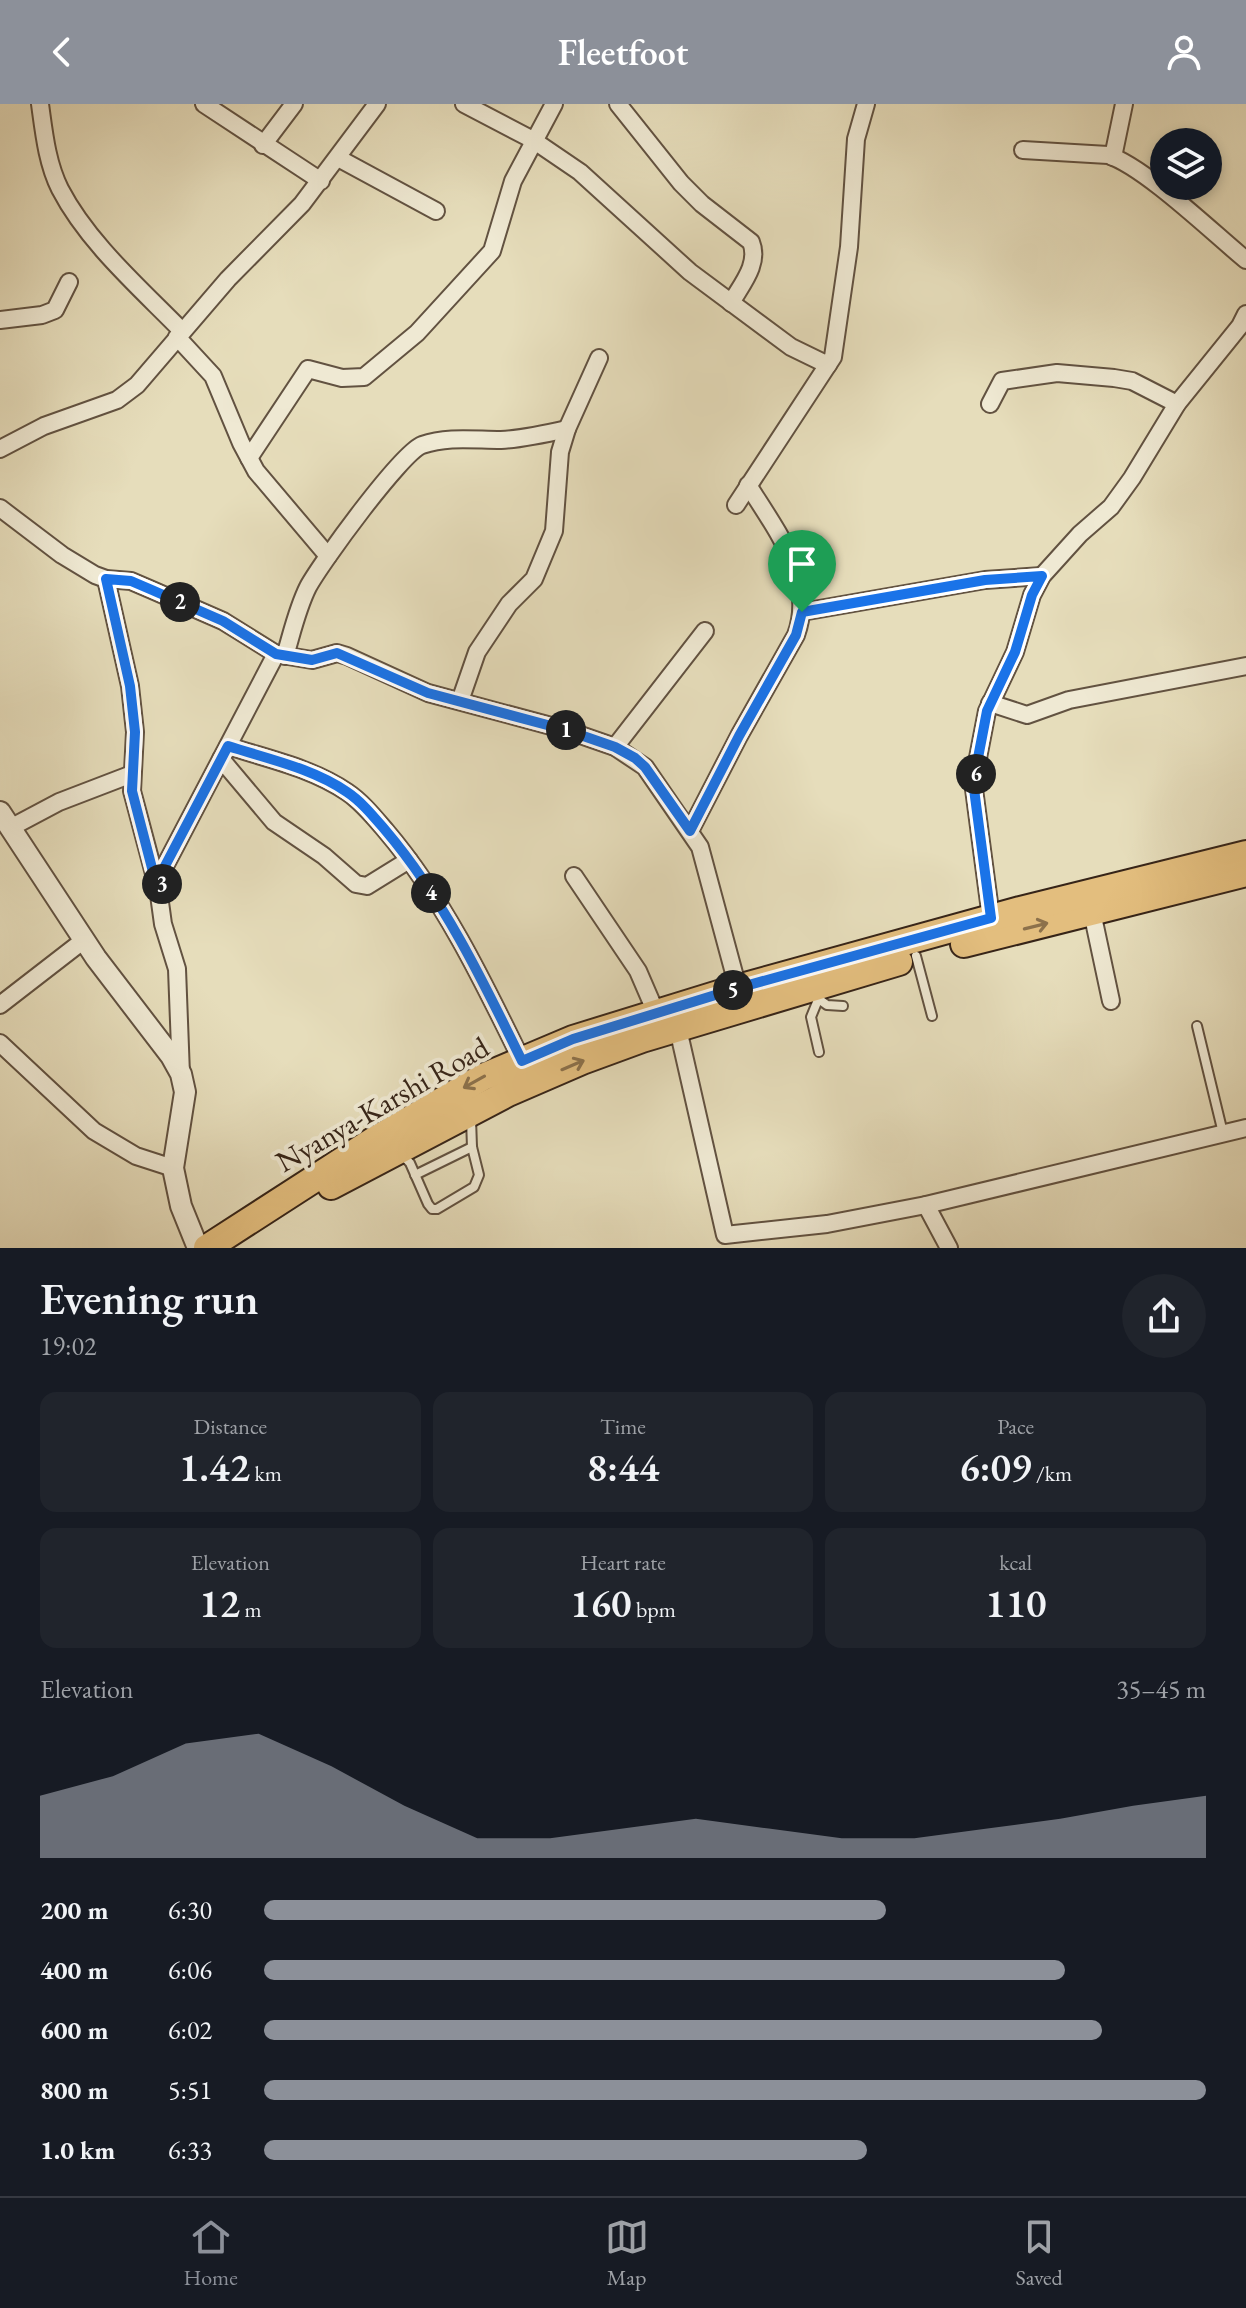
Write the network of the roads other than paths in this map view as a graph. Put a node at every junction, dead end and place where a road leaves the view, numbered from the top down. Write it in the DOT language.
graph roads {
  1 [pos="40,104"];
  2 [pos="204,104"];
  3 [pos="294,104"];
  4 [pos="377,104"];
  5 [pos="464,104"];
  6 [pos="554,104"];
  7 [pos="618,104"];
  8 [pos="866,104"];
  9 [pos="1124,104"];
  10 [pos="533,140"];
  11 [pos="263,145"];
  12 [pos="1023,150"];
  13 [pos="1113,157"];
  14 [pos="338,158"];
  15 [pos="321,181"];
  16 [pos="436,211"];
  17 [pos="1246,260"];
  18 [pos="69,282"];
  19 [pos="731,303"];
  20 [pos="1246,314"];
  21 [pos="0,320"];
  22 [pos="180,334"];
  23 [pos="599,358"];
  24 [pos="828,365"];
  25 [pos="990,404"];
  26 [pos="1177,404"];
  27 [pos="567,429"];
  28 [pos="0,449"];
  29 [pos="249,458"];
  30 [pos="748,485"];
  31 [pos="736,505"];
  32 [pos="0,508"];
  33 [pos="328,556"];
  34 [pos="1042,576"];
  35 [pos="106,579"];
  36 [pos="802,612"];
  37 [pos="705,631"];
  38 [pos="280,655"];
  39 [pos="1246,666"];
  40 [pos="460,701"];
  41 [pos="990,703"];
  42 [pos="615,747"];
  43 [pos="225,752"];
  44 [pos="132,774"];
  45 [pos="5,820"];
  46 [pos="690,831"];
  47 [pos="1246,854"];
  48 [pos="409,860"];
  49 [pos="1246,873"];
  50 [pos="574,876"];
  51 [pos="159,895"];
  52 [pos="1092,912"];
  53 [pos="991,918"];
  54 [pos="84,940"];
  55 [pos="909,953"];
  56 [pos="738,988"];
  57 [pos="822,992"];
  58 [pos="1111,1001"];
  59 [pos="0,1005"];
  60 [pos="843,1006"];
  61 [pos="932,1016"];
  62 [pos="667,1022"];
  63 [pos="1197,1026"];
  64 [pos="0,1043"];
  65 [pos="819,1052"];
  66 [pos="522,1061"];
  67 [pos="181,1074"];
  68 [pos="470,1112"];
  69 [pos="1246,1128"];
  70 [pos="1223,1133"];
  71 [pos="472,1147"];
  72 [pos="396,1151"];
  73 [pos="173,1168"];
  74 [pos="415,1175"];
  75 [pos="926,1205"];
  76 [pos="727,1242"];
  77 [pos="198,1248"];
  78 [pos="207,1248"];
  79 [pos="234,1248"];
  80 [pos="949,1248"];
  1 -- 22 [label="street"];
  2 -- 11 [label="street"];
  3 -- 11 [label="street"];
  4 -- 14 [label="street"];
  5 -- 10 [label="street"];
  6 -- 10 [label="street"];
  7 -- 19 [label="street"];
  8 -- 24 [label="street"];
  9 -- 13 [label="street"];
  10 -- 19 [label="street"];
  10 -- 29 [label="street"];
  11 -- 15 [label="street"];
  12 -- 13 [label="street"];
  13 -- 17 [label="street"];
  14 -- 15 [label="street"];
  14 -- 16 [label="street"];
  15 -- 22 [label="street"];
  18 -- 21 [label="street"];
  19 -- 24 [label="street"];
  20 -- 26 [label="street"];
  22 -- 28 [label="street"];
  22 -- 29 [label="street"];
  23 -- 27 [label="street"];
  24 -- 30 [label="street"];
  25 -- 26 [label="street"];
  26 -- 34 [label="street"];
  27 -- 33 [label="street"];
  27 -- 40 [label="street"];
  29 -- 33 [label="street"];
  30 -- 31 [label="street"];
  30 -- 36 [label="street"];
  32 -- 35 [label="street"];
  33 -- 38 [label="street"];
  34 -- 36 [label="street"];
  34 -- 41 [label="street"];
  35 -- 38 [label="street"];
  35 -- 44 [label="street"];
  36 -- 46 [label="street"];
  37 -- 42 [label="street"];
  38 -- 40 [label="street"];
  38 -- 43 [label="street"];
  39 -- 41 [label="street"];
  40 -- 42 [label="street"];
  41 -- 53 [label="street"];
  42 -- 46 [label="street"];
  43 -- 48 [label="street"];
  43 -- 48 [label="street"];
  43 -- 51 [label="street"];
  44 -- 45 [label="street"];
  44 -- 51 [label="street"];
  45 -- 54 [label="street"];
  46 -- 56 [label="street"];
  47 -- 53 [label="main road, Nyanya-Karshi Road"];
  48 -- 66 [label="street"];
  49 -- 52 [label="main road, Nyanya-Karshi Road"];
  50 -- 62 [label="street"];
  51 -- 67 [label="street"];
  55 -- 52 [label="main road, Nyanya-Karshi Road, one-way"];
  52 -- 58 [label="street"];
  53 -- 55 [label="main road, Nyanya-Karshi Road"];
  54 -- 59 [label="street"];
  54 -- 67 [label="street"];
  55 -- 56 [label="main road, Nyanya-Karshi Road"];
  55 -- 57 [label="main road, Nyanya-Karshi Road"];
  55 -- 61 [label="lane"];
  56 -- 62 [label="main road, Nyanya-Karshi Road"];
  57 -- 60 [label="lane"];
  57 -- 62 [label="main road, Nyanya-Karshi Road"];
  57 -- 65 [label="lane"];
  62 -- 66 [label="main road, Nyanya-Karshi Road"];
  68 -- 62 [label="main road, Nyanya-Karshi Road, one-way"];
  62 -- 76 [label="street"];
  63 -- 70 [label="lane"];
  64 -- 73 [label="street"];
  66 -- 78 [label="main road, Nyanya-Karshi Road, one-way"];
  67 -- 73 [label="street"];
  68 -- 71 [label="lane"];
  68 -- 72 [label="main road, Nyanya-Karshi Road"];
  69 -- 70 [label="street"];
  70 -- 75 [label="street"];
  71 -- 74 [label="lane"];
  71 -- 74 [label="lane"];
  72 -- 74 [label="lane"];
  72 -- 79 [label="main road, Nyanya-Karshi Road"];
  73 -- 77 [label="street"];
  75 -- 76 [label="street"];
  75 -- 80 [label="street"];
}
